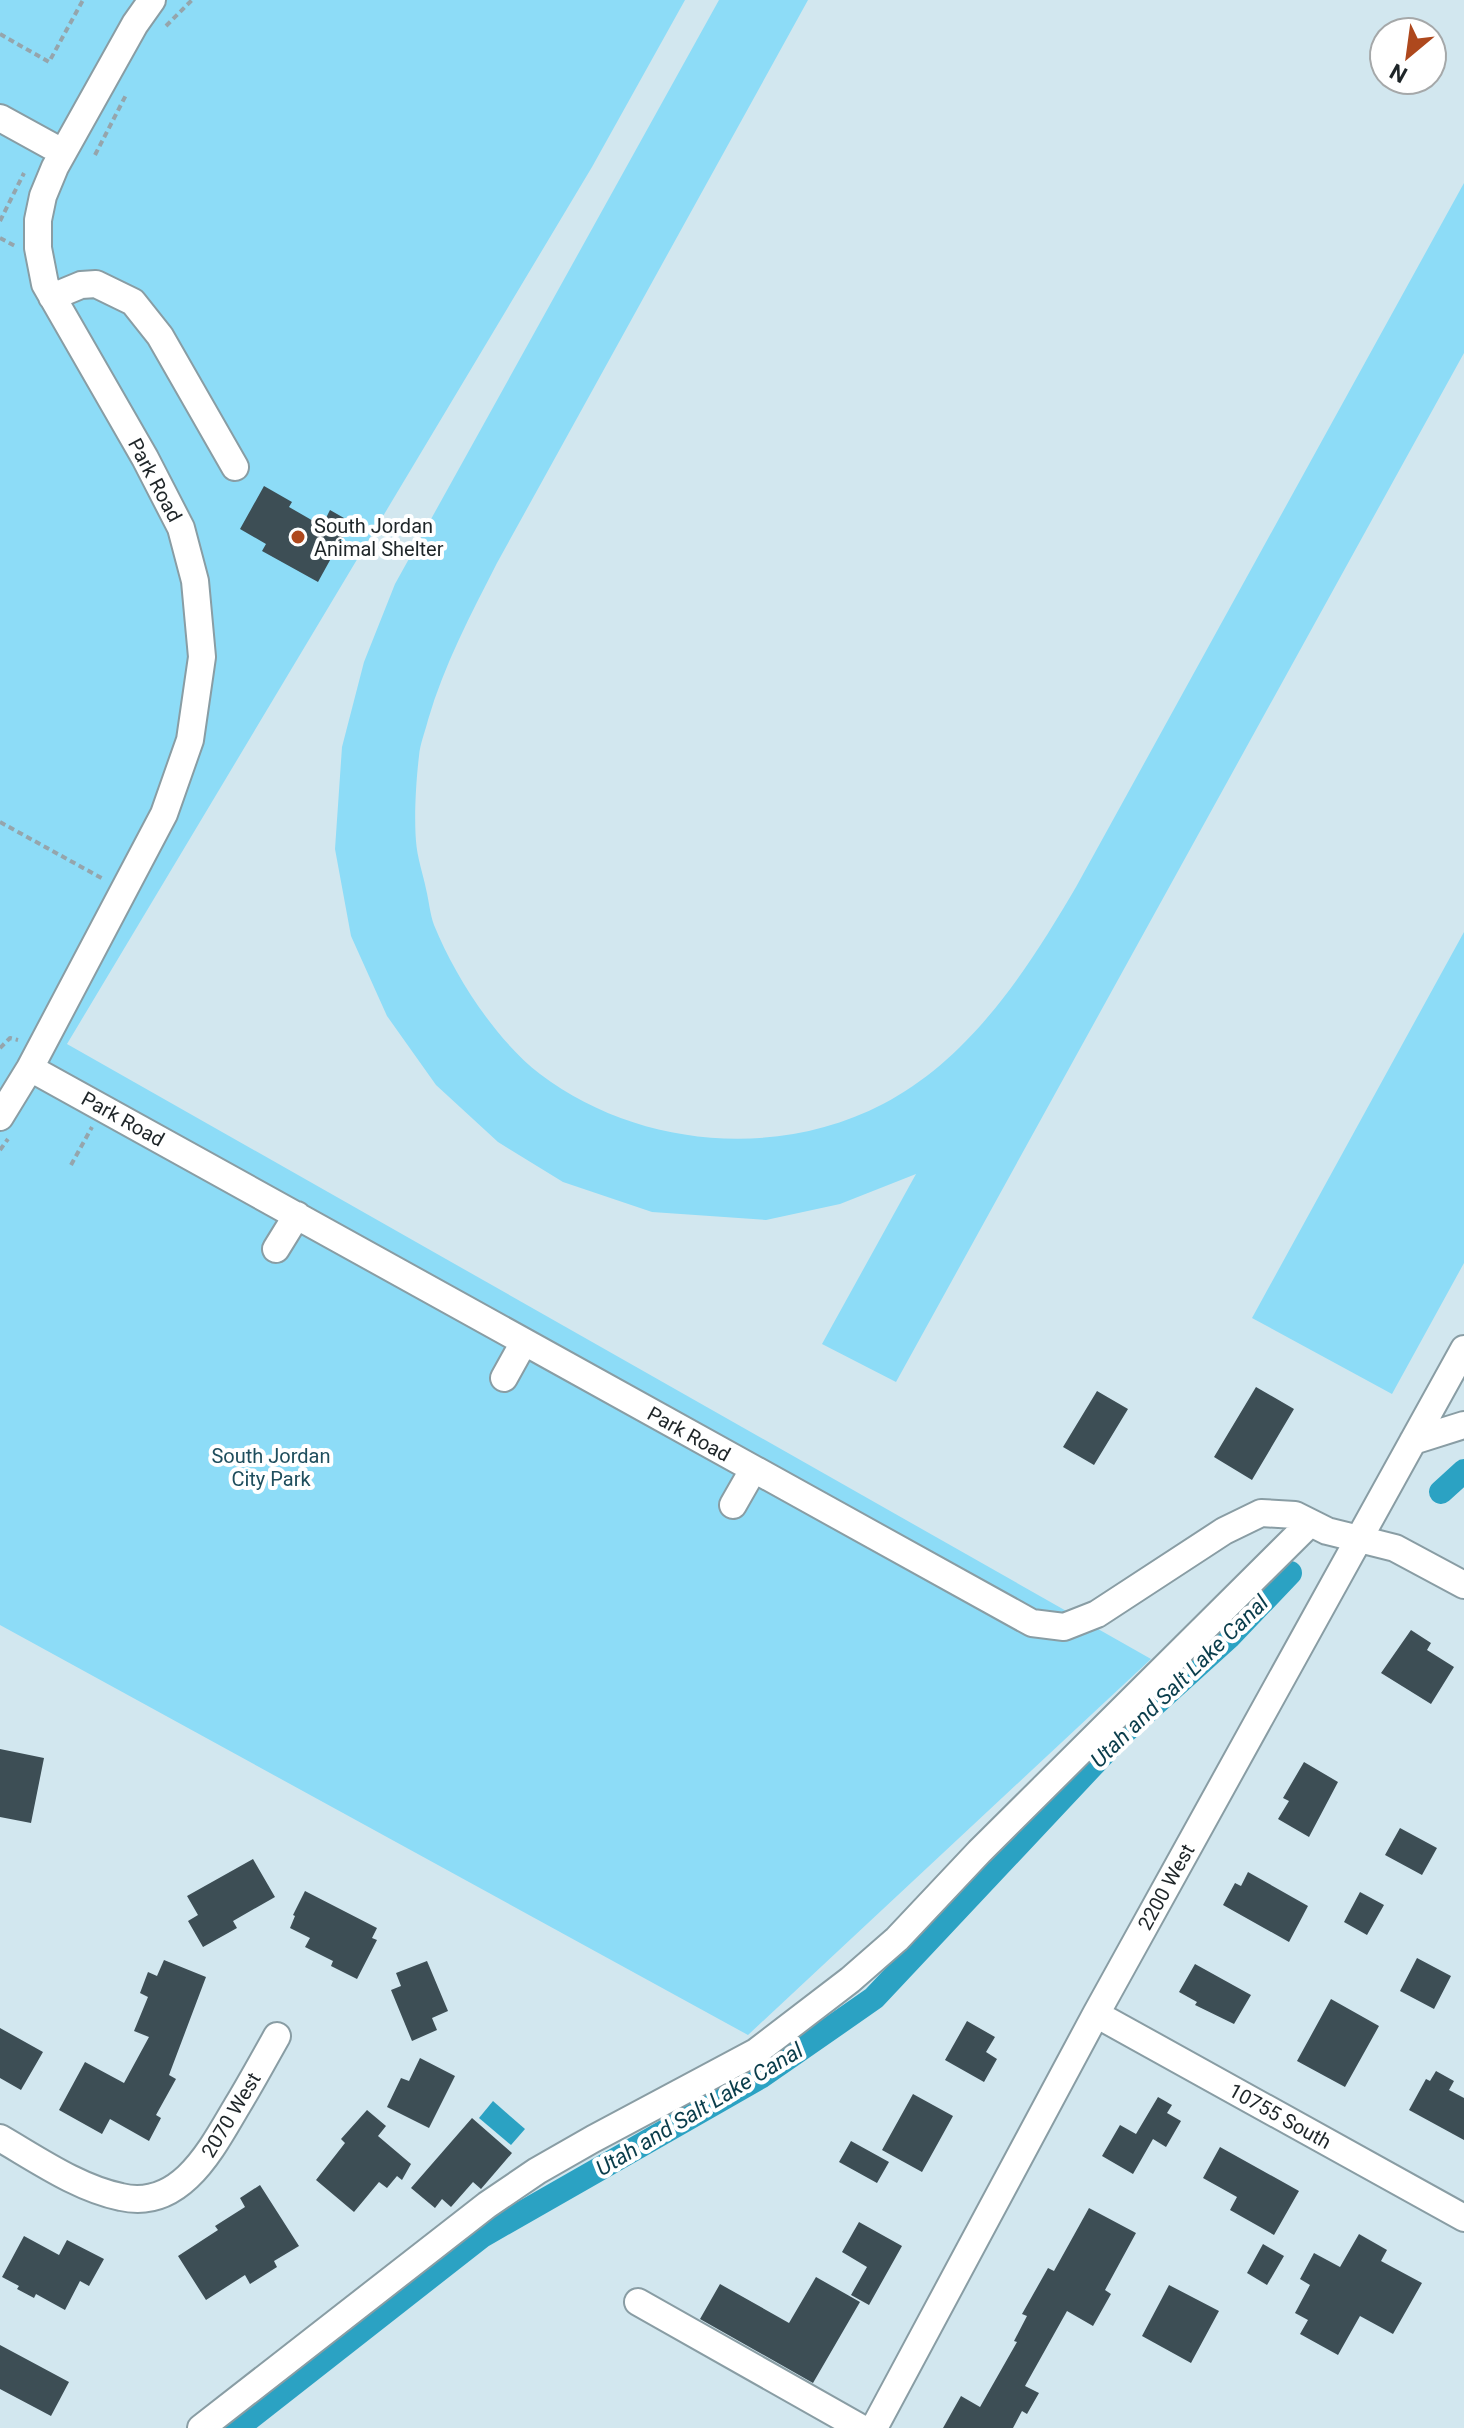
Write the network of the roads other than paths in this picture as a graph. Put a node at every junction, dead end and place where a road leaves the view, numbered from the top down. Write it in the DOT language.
graph roads {
  1 [pos="152,0"];
  2 [pos="0,118"];
  3 [pos="62,152"];
  4 [pos="52,297"];
  5 [pos="235,467"];
  6 [pos="30,1068"];
  7 [pos="7,1125"];
  8 [pos="297,1215"];
  9 [pos="276,1249"];
  10 [pos="524,1342"];
  11 [pos="1464,1349"];
  12 [pos="504,1378"];
  13 [pos="1464,1425"];
  14 [pos="1413,1441"];
  15 [pos="753,1470"];
  16 [pos="733,1505"];
  17 [pos="1310,1523"];
  18 [pos="1359,1539"];
  19 [pos="1464,1585"];
  20 [pos="1096,2014"];
  21 [pos="277,2036"];
  22 [pos="0,2138"];
  23 [pos="1464,2218"];
  24 [pos="638,2302"];
  25 [pos="201,2428"];
  26 [pos="861,2428"];
  27 [pos="874,2428"];
  1 -- 3 [label="street, Park Road"];
  2 -- 3 [label="street"];
  3 -- 4 [label="street, Park Road"];
  4 -- 5 [label="street"];
  4 -- 6 [label="street, Park Road"];
  6 -- 7 [label="street, Park Road"];
  6 -- 8 [label="street, Park Road"];
  8 -- 9 [label="street"];
  8 -- 10 [label="street, Park Road"];
  10 -- 12 [label="street"];
  10 -- 15 [label="street, Park Road"];
  11 -- 14 [label="street, 2200 West"];
  13 -- 14 [label="street"];
  14 -- 18 [label="street, 2200 West"];
  15 -- 16 [label="street"];
  15 -- 17 [label="street, Park Road"];
  17 -- 18 [label="street, Park Road"];
  17 -- 25 [label="street"];
  18 -- 19 [label="street, Park Road"];
  18 -- 20 [label="street, 2200 West"];
  20 -- 23 [label="street, 10755 South"];
  20 -- 27 [label="street, 2200 West"];
  21 -- 22 [label="street, 2070 West"];
  24 -- 26 [label="street"];
}
